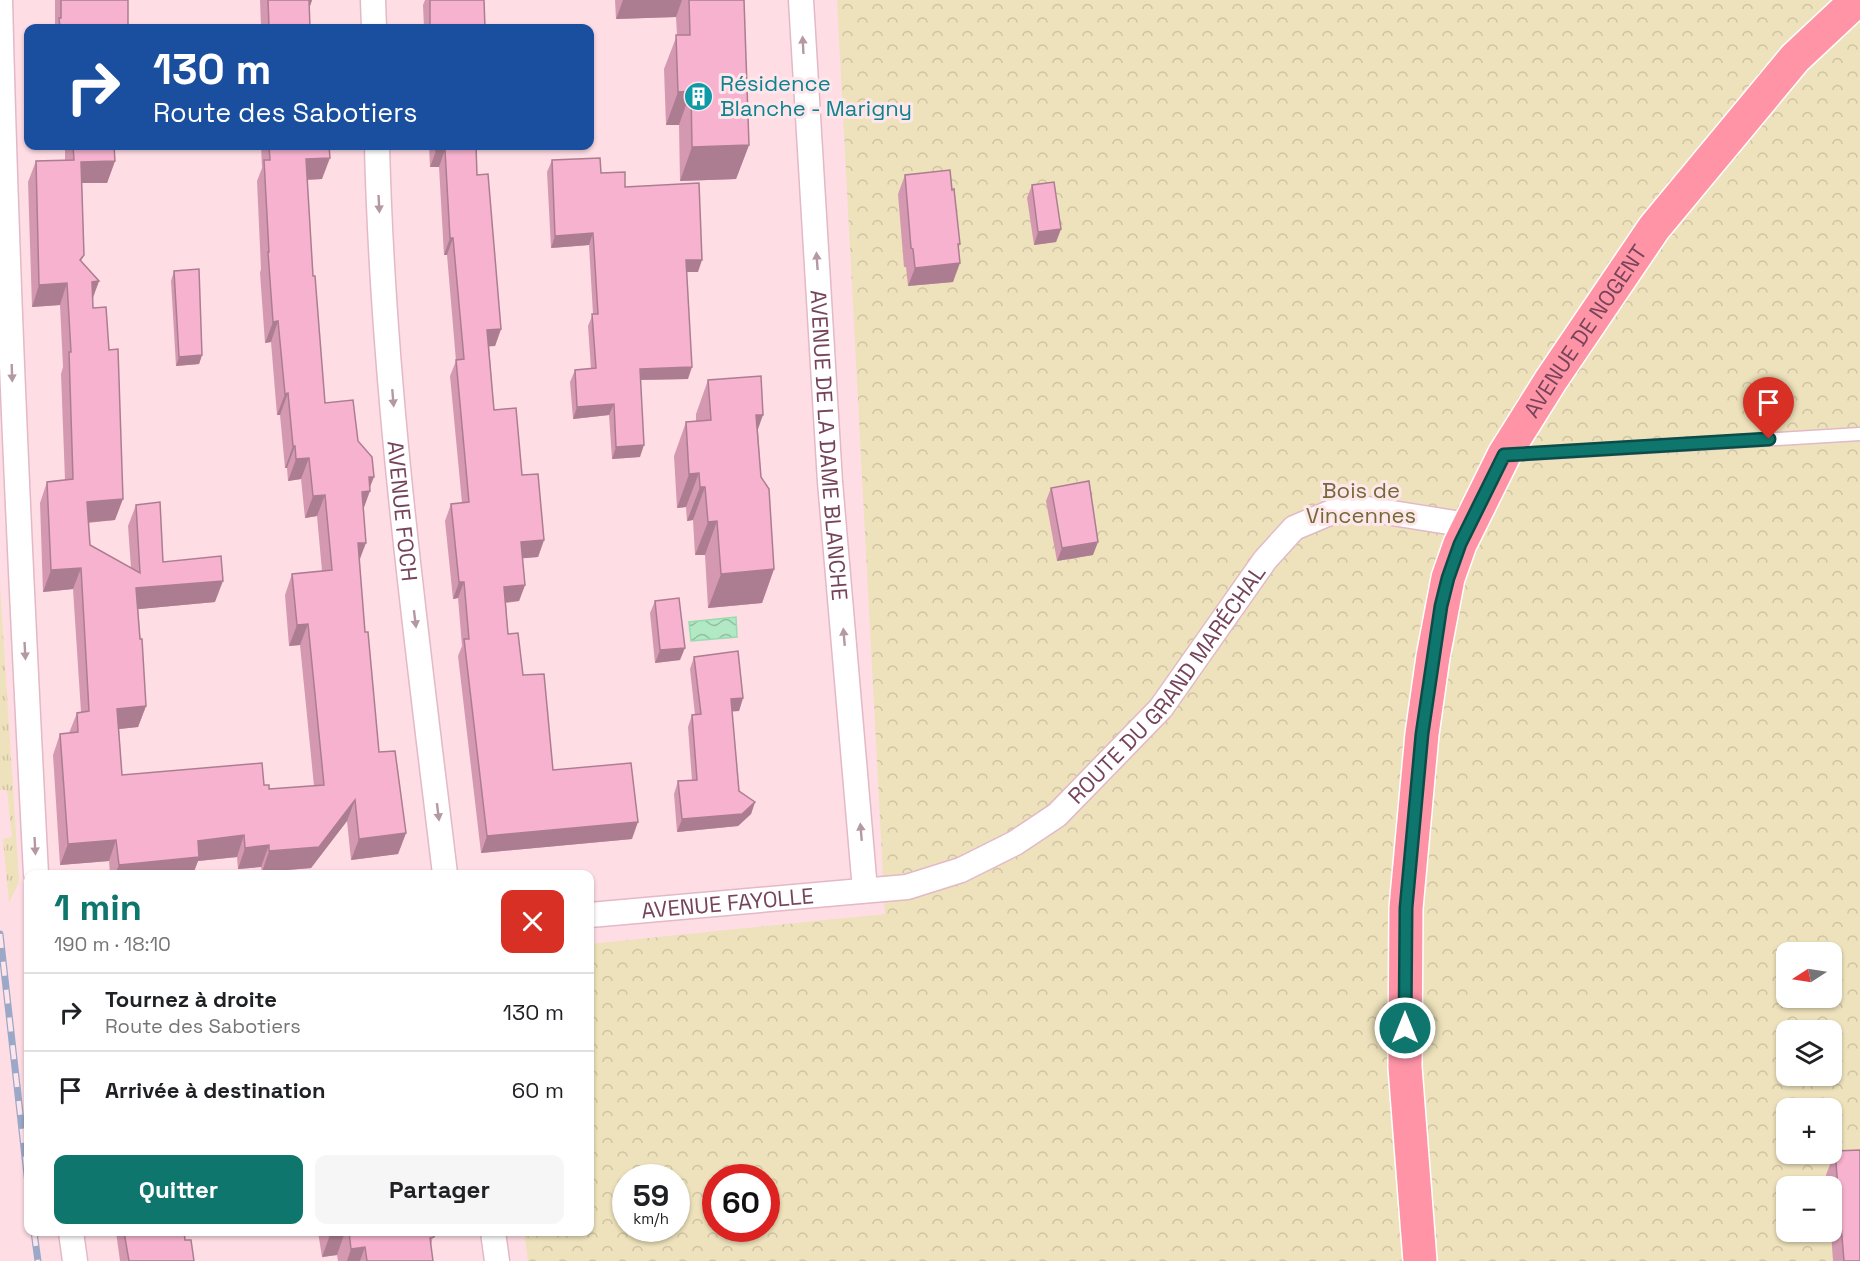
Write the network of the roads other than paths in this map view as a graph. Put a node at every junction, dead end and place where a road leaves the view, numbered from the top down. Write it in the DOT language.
graph roads {
  1 [pos="0,0"];
  2 [pos="373,0"];
  3 [pos="801,0"];
  4 [pos="1857,0"];
  5 [pos="374,24"];
  6 [pos="377,150"];
  7 [pos="1860,434"];
  8 [pos="1504,455"];
  9 [pos="1467,525"];
  10 [pos="36,870"];
  11 [pos="445,870"];
  12 [pos="865,890"];
  13 [pos="594,915"];
  14 [pos="72,1236"];
  15 [pos="494,1236"];
  16 [pos="75,1261"];
  17 [pos="497,1261"];
  18 [pos="1420,1261"];
  1 -- 10 [label="street, one-way"];
  2 -- 5 [label="street"];
  12 -- 3 [label="street, AVENUE DE LA DAME BLANCHE, one-way"];
  4 -- 8 [label="main road, AVENUE DE NOGENT"];
  6 -- 11 [label="street, AVENUE FOCH, one-way"];
  7 -- 8 [label="lane"];
  8 -- 9 [label="main road, AVENUE DE NOGENT"];
  9 -- 12 [label="street, ROUTE DU GRAND MARÉCHAL"];
  9 -- 18 [label="main road, AVENUE DE NOGENT"];
  12 -- 13 [label="street, AVENUE FAYOLLE"];
  14 -- 16 [label="street"];
  15 -- 17 [label="street"];
}
